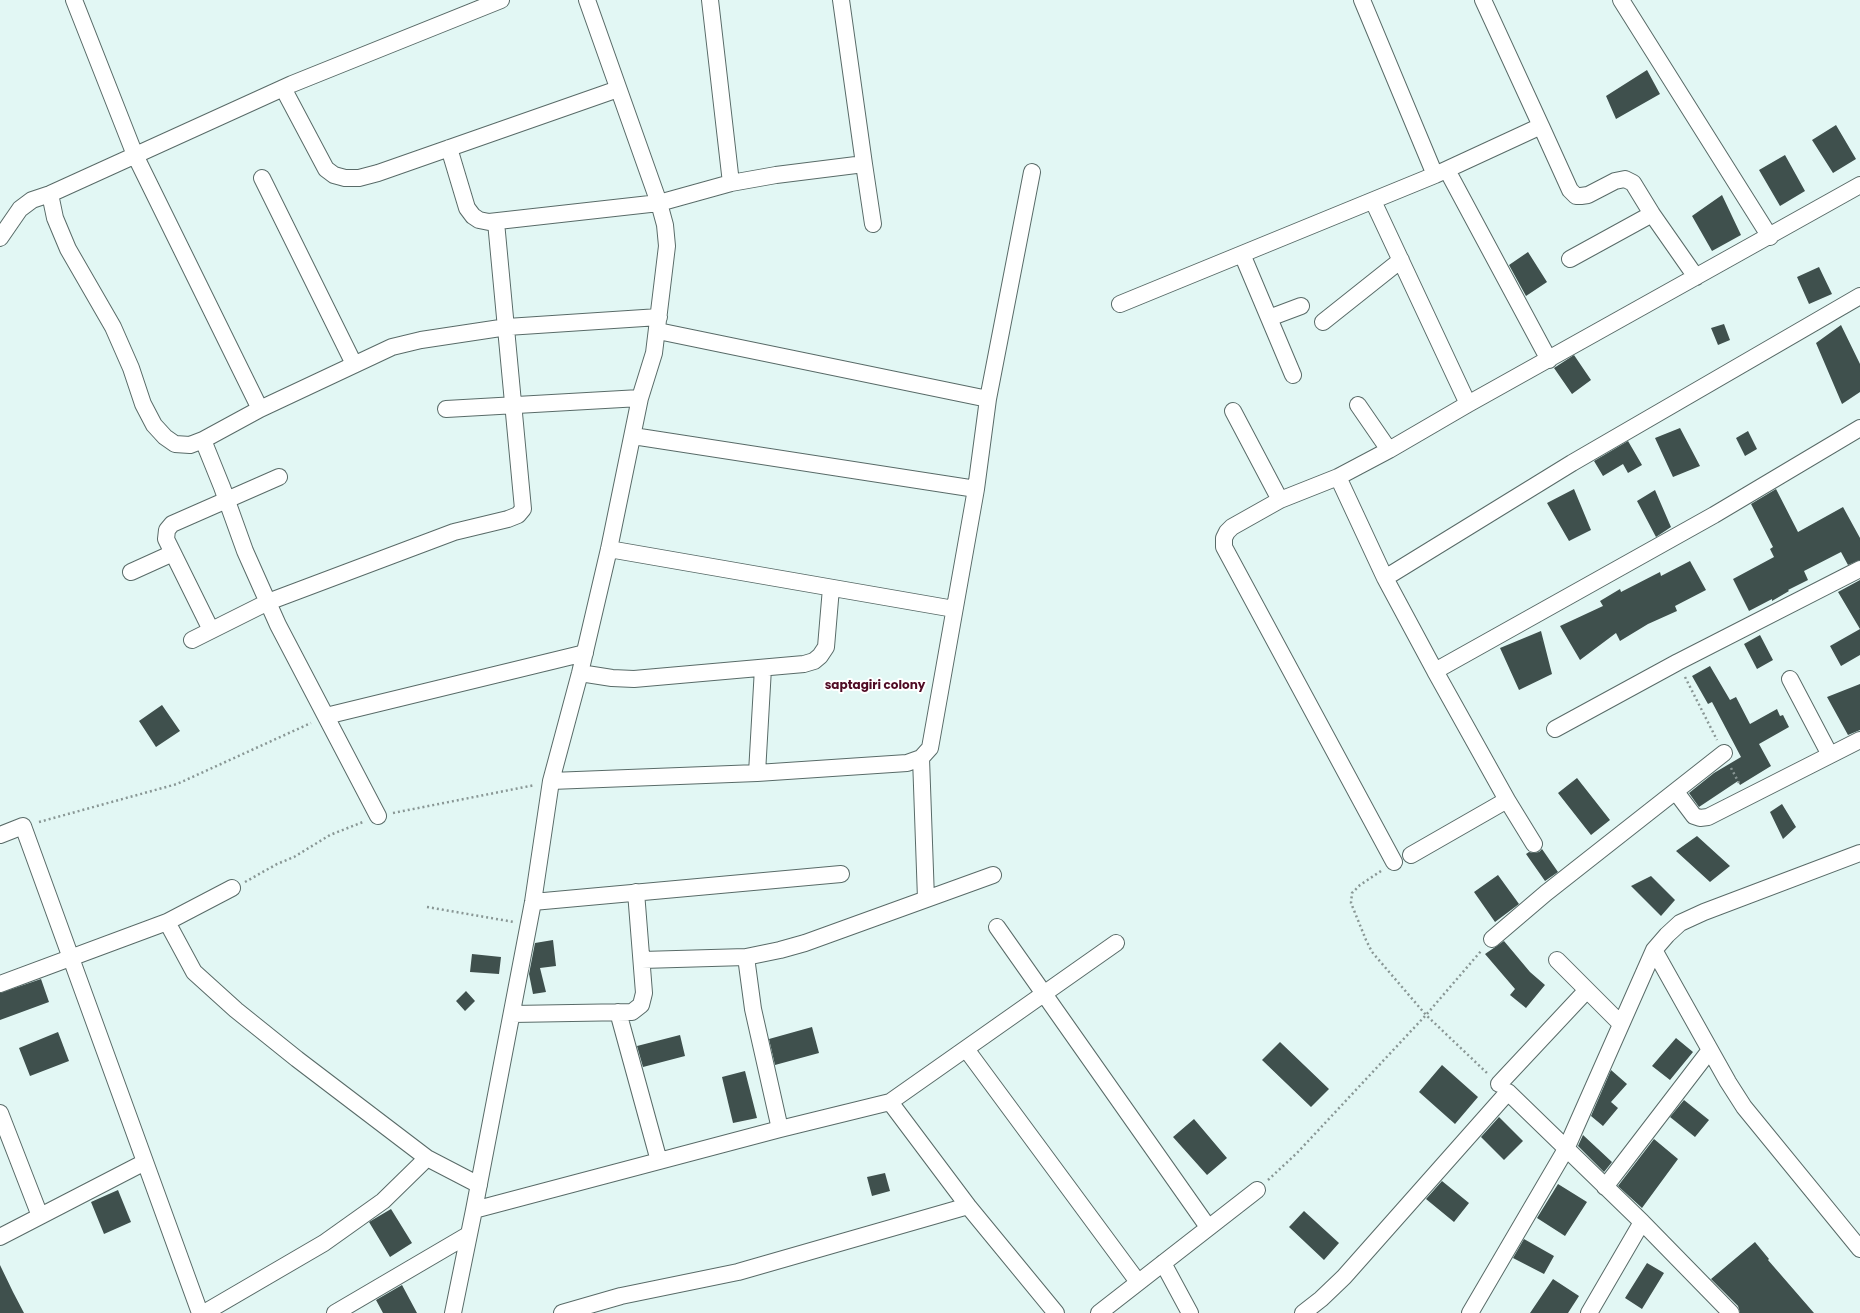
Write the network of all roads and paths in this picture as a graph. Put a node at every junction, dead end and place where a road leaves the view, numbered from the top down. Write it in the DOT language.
graph roads {
  1 [pos="74,0"];
  2 [pos="501,0"];
  3 [pos="587,0"];
  4 [pos="710,0"];
  5 [pos="841,0"];
  6 [pos="1362,0"];
  7 [pos="1483,0"];
  8 [pos="1621,0"];
  9 [pos="283,88"];
  10 [pos="618,89"];
  11 [pos="1541,126"];
  12 [pos="449,148"];
  13 [pos="135,154"];
  14 [pos="864,164"];
  15 [pos="1032,172"];
  16 [pos="1441,173"];
  17 [pos="262,178"];
  18 [pos="731,183"];
  19 [pos="1860,185"];
  20 [pos="50,194"];
  21 [pos="1373,201"];
  22 [pos="659,203"];
  23 [pos="1652,214"];
  24 [pos="496,222"];
  25 [pos="872,224"];
  26 [pos="1770,237"];
  27 [pos="0,238"];
  28 [pos="1242,254"];
  29 [pos="1570,259"];
  30 [pos="1401,260"];
  31 [pos="1696,277"];
  32 [pos="1860,296"];
  33 [pos="1120,304"];
  34 [pos="1302,306"];
  35 [pos="1269,318"];
  36 [pos="1323,322"];
  37 [pos="658,324"];
  38 [pos="507,327"];
  39 [pos="1549,360"];
  40 [pos="354,364"];
  41 [pos="1294,375"];
  42 [pos="640,398"];
  43 [pos="988,399"];
  44 [pos="1468,404"];
  45 [pos="1358,405"];
  46 [pos="514,406"];
  47 [pos="260,409"];
  48 [pos="446,409"];
  49 [pos="1233,411"];
  50 [pos="1860,428"];
  51 [pos="633,436"];
  52 [pos="203,440"];
  53 [pos="1389,450"];
  54 [pos="278,477"];
  55 [pos="1338,477"];
  56 [pos="976,488"];
  57 [pos="226,500"];
  58 [pos="1280,500"];
  59 [pos="609,549"];
  60 [pos="173,553"];
  61 [pos="1860,569"];
  62 [pos="131,572"];
  63 [pos="1385,578"];
  64 [pos="831,588"];
  65 [pos="268,602"];
  66 [pos="954,609"];
  67 [pos="211,630"];
  68 [pos="192,640"];
  69 [pos="585,653"];
  70 [pos="1678,662"];
  71 [pos="763,668"];
  72 [pos="1435,671"];
  73 [pos="580,673"];
  74 [pos="1790,679"];
  75 [pos="326,716"];
  76 [pos="1555,729"];
  77 [pos="1858,746"];
  78 [pos="1724,753"];
  79 [pos="1830,755"];
  80 [pos="921,758"];
  81 [pos="757,773"];
  82 [pos="551,781"];
  83 [pos="1676,792"];
  84 [pos="1746,797"];
  85 [pos="1507,800"];
  86 [pos="378,816"];
  87 [pos="23,826"];
  88 [pos="0,835"];
  89 [pos="1534,844"];
  90 [pos="1860,853"];
  91 [pos="1411,855"];
  92 [pos="1394,862"];
  93 [pos="841,874"];
  94 [pos="993,875"];
  95 [pos="232,888"];
  96 [pos="636,892"];
  97 [pos="926,899"];
  98 [pos="533,902"];
  99 [pos="427,907"];
  100 [pos="167,922"];
  101 [pos="528,924"];
  102 [pos="997,927"];
  103 [pos="1492,939"];
  104 [pos="1116,943"];
  105 [pos="1654,950"];
  106 [pos="746,957"];
  107 [pos="70,958"];
  108 [pos="642,960"];
  109 [pos="1557,960"];
  110 [pos="0,984"];
  111 [pos="1587,990"];
  112 [pos="1044,994"];
  113 [pos="618,1012"];
  114 [pos="512,1014"];
  115 [pos="1426,1015"];
  116 [pos="1621,1024"];
  117 [pos="966,1049"];
  118 [pos="1710,1050"];
  119 [pos="1499,1084"];
  120 [pos="890,1102"];
  121 [pos="0,1113"];
  122 [pos="780,1129"];
  123 [pos="1566,1149"];
  124 [pos="427,1158"];
  125 [pos="659,1161"];
  126 [pos="145,1162"];
  127 [pos="479,1185"];
  128 [pos="1605,1187"];
  129 [pos="1257,1190"];
  130 [pos="968,1206"];
  131 [pos="474,1210"];
  132 [pos="40,1216"];
  133 [pos="1642,1222"];
  134 [pos="1208,1227"];
  135 [pos="468,1235"];
  136 [pos="0,1237"];
  137 [pos="1860,1249"];
  138 [pos="1163,1263"];
  139 [pos="1138,1282"];
  140 [pos="200,1313"];
  141 [pos="204,1313"];
  142 [pos="335,1313"];
  143 [pos="453,1313"];
  144 [pos="562,1313"];
  145 [pos="1056,1313"];
  146 [pos="1099,1313"];
  147 [pos="1190,1313"];
  148 [pos="1303,1313"];
  149 [pos="1470,1313"];
  150 [pos="1589,1313"];
  151 [pos="1731,1313"];
  1 -- 13 [label="street"];
  2 -- 9 [label="street"];
  3 -- 10 [label="street"];
  4 -- 18 [label="street"];
  5 -- 14 [label="street"];
  6 -- 16 [label="street"];
  7 -- 11 [label="street"];
  8 -- 26 [label="street"];
  9 -- 12 [label="street"];
  9 -- 13 [label="street"];
  10 -- 12 [label="street"];
  10 -- 22 [label="street"];
  11 -- 16 [label="street"];
  11 -- 23 [label="street"];
  12 -- 24 [label="street"];
  13 -- 20 [label="street"];
  13 -- 47 [label="street"];
  14 -- 18 [label="street"];
  14 -- 25 [label="street"];
  15 -- 43 [label="street"];
  16 -- 21 [label="street"];
  16 -- 39 [label="street"];
  17 -- 40 [label="street"];
  18 -- 22 [label="street"];
  19 -- 26 [label="street"];
  20 -- 27 [label="street"];
  20 -- 52 [label="street"];
  21 -- 28 [label="street"];
  21 -- 30 [label="street"];
  22 -- 24 [label="street"];
  22 -- 37 [label="street"];
  23 -- 29 [label="street"];
  23 -- 31 [label="street"];
  24 -- 38 [label="street"];
  26 -- 31 [label="street"];
  28 -- 33 [label="street"];
  28 -- 35 [label="street"];
  30 -- 36 [label="street"];
  30 -- 44 [label="street"];
  31 -- 39 [label="street"];
  32 -- 63 [label="street"];
  34 -- 35 [label="street"];
  35 -- 41 [label="street"];
  37 -- 38 [label="street"];
  37 -- 42 [label="street"];
  37 -- 43 [label="street"];
  38 -- 40 [label="street"];
  38 -- 46 [label="street"];
  39 -- 44 [label="street"];
  40 -- 47 [label="street"];
  42 -- 46 [label="street"];
  42 -- 51 [label="street"];
  43 -- 56 [label="street"];
  44 -- 53 [label="street"];
  45 -- 53 [label="street"];
  46 -- 48 [label="street"];
  46 -- 65 [label="street"];
  47 -- 52 [label="street"];
  49 -- 58 [label="street"];
  50 -- 72 [label="street"];
  51 -- 56 [label="street"];
  51 -- 59 [label="street"];
  52 -- 57 [label="street"];
  53 -- 55 [label="street"];
  54 -- 57 [label="street"];
  55 -- 58 [label="street"];
  55 -- 63 [label="street"];
  56 -- 66 [label="street"];
  57 -- 60 [label="street"];
  57 -- 65 [label="street"];
  58 -- 92 [label="street"];
  59 -- 64 [label="street"];
  59 -- 69 [label="street"];
  60 -- 62 [label="street"];
  60 -- 67 [label="street"];
  61 -- 70 [label="street"];
  63 -- 72 [label="street"];
  64 -- 66 [label="street"];
  64 -- 71 [label="street"];
  65 -- 67 [label="street"];
  65 -- 75 [label="street"];
  66 -- 80 [label="street"];
  67 -- 68 [label="street"];
  69 -- 73 [label="street"];
  69 -- 75 [label="street"];
  70 -- 76 [label="street"];
  70 -- 78 [label="path"];
  71 -- 73 [label="street"];
  71 -- 81 [label="street"];
  72 -- 85 [label="street"];
  73 -- 82 [label="street"];
  74 -- 79 [label="street"];
  75 -- 86 [label="street"];
  75 -- 87 [label="path"];
  77 -- 79 [label="street"];
  78 -- 83 [label="street"];
  78 -- 84 [label="path"];
  79 -- 84 [label="street"];
  80 -- 81 [label="street"];
  80 -- 97 [label="street"];
  81 -- 82 [label="street"];
  82 -- 86 [label="path"];
  82 -- 98 [label="street"];
  83 -- 84 [label="street"];
  83 -- 103 [label="street"];
  85 -- 89 [label="street"];
  85 -- 91 [label="street"];
  86 -- 95 [label="path"];
  87 -- 88 [label="street"];
  87 -- 107 [label="street"];
  90 -- 105 [label="street"];
  92 -- 115 [label="path"];
  93 -- 96 [label="street"];
  94 -- 97 [label="street"];
  95 -- 100 [label="street"];
  96 -- 98 [label="street"];
  96 -- 108 [label="street"];
  97 -- 106 [label="street"];
  98 -- 101 [label="street"];
  99 -- 101 [label="path"];
  100 -- 107 [label="street"];
  100 -- 124 [label="street"];
  101 -- 114 [label="street"];
  102 -- 112 [label="street"];
  103 -- 115 [label="path"];
  104 -- 112 [label="street"];
  105 -- 116 [label="street"];
  105 -- 118 [label="street"];
  106 -- 108 [label="street"];
  106 -- 122 [label="street"];
  107 -- 110 [label="street"];
  107 -- 126 [label="street"];
  108 -- 113 [label="street"];
  109 -- 111 [label="street"];
  111 -- 116 [label="street"];
  111 -- 119 [label="street"];
  112 -- 117 [label="street"];
  112 -- 134 [label="street"];
  113 -- 114 [label="street"];
  113 -- 125 [label="street"];
  114 -- 127 [label="street"];
  115 -- 119 [label="path"];
  115 -- 129 [label="path"];
  116 -- 123 [label="street"];
  117 -- 120 [label="street"];
  117 -- 139 [label="street"];
  118 -- 128 [label="street"];
  118 -- 137 [label="street"];
  120 -- 122 [label="street"];
  120 -- 130 [label="street"];
  121 -- 132 [label="street"];
  122 -- 125 [label="street"];
  123 -- 128 [label="street"];
  123 -- 148 [label="street"];
  123 -- 149 [label="street"];
  124 -- 127 [label="street"];
  124 -- 141 [label="street"];
  125 -- 131 [label="street"];
  126 -- 132 [label="street"];
  126 -- 140 [label="street"];
  127 -- 131 [label="street"];
  128 -- 133 [label="street"];
  129 -- 134 [label="street"];
  130 -- 144 [label="street"];
  130 -- 145 [label="street"];
  131 -- 135 [label="street"];
  132 -- 136 [label="street"];
  133 -- 150 [label="street"];
  133 -- 151 [label="street"];
  134 -- 138 [label="street"];
  135 -- 142 [label="street"];
  135 -- 143 [label="street"];
  138 -- 139 [label="street"];
  138 -- 147 [label="street"];
  139 -- 146 [label="street"];
}
